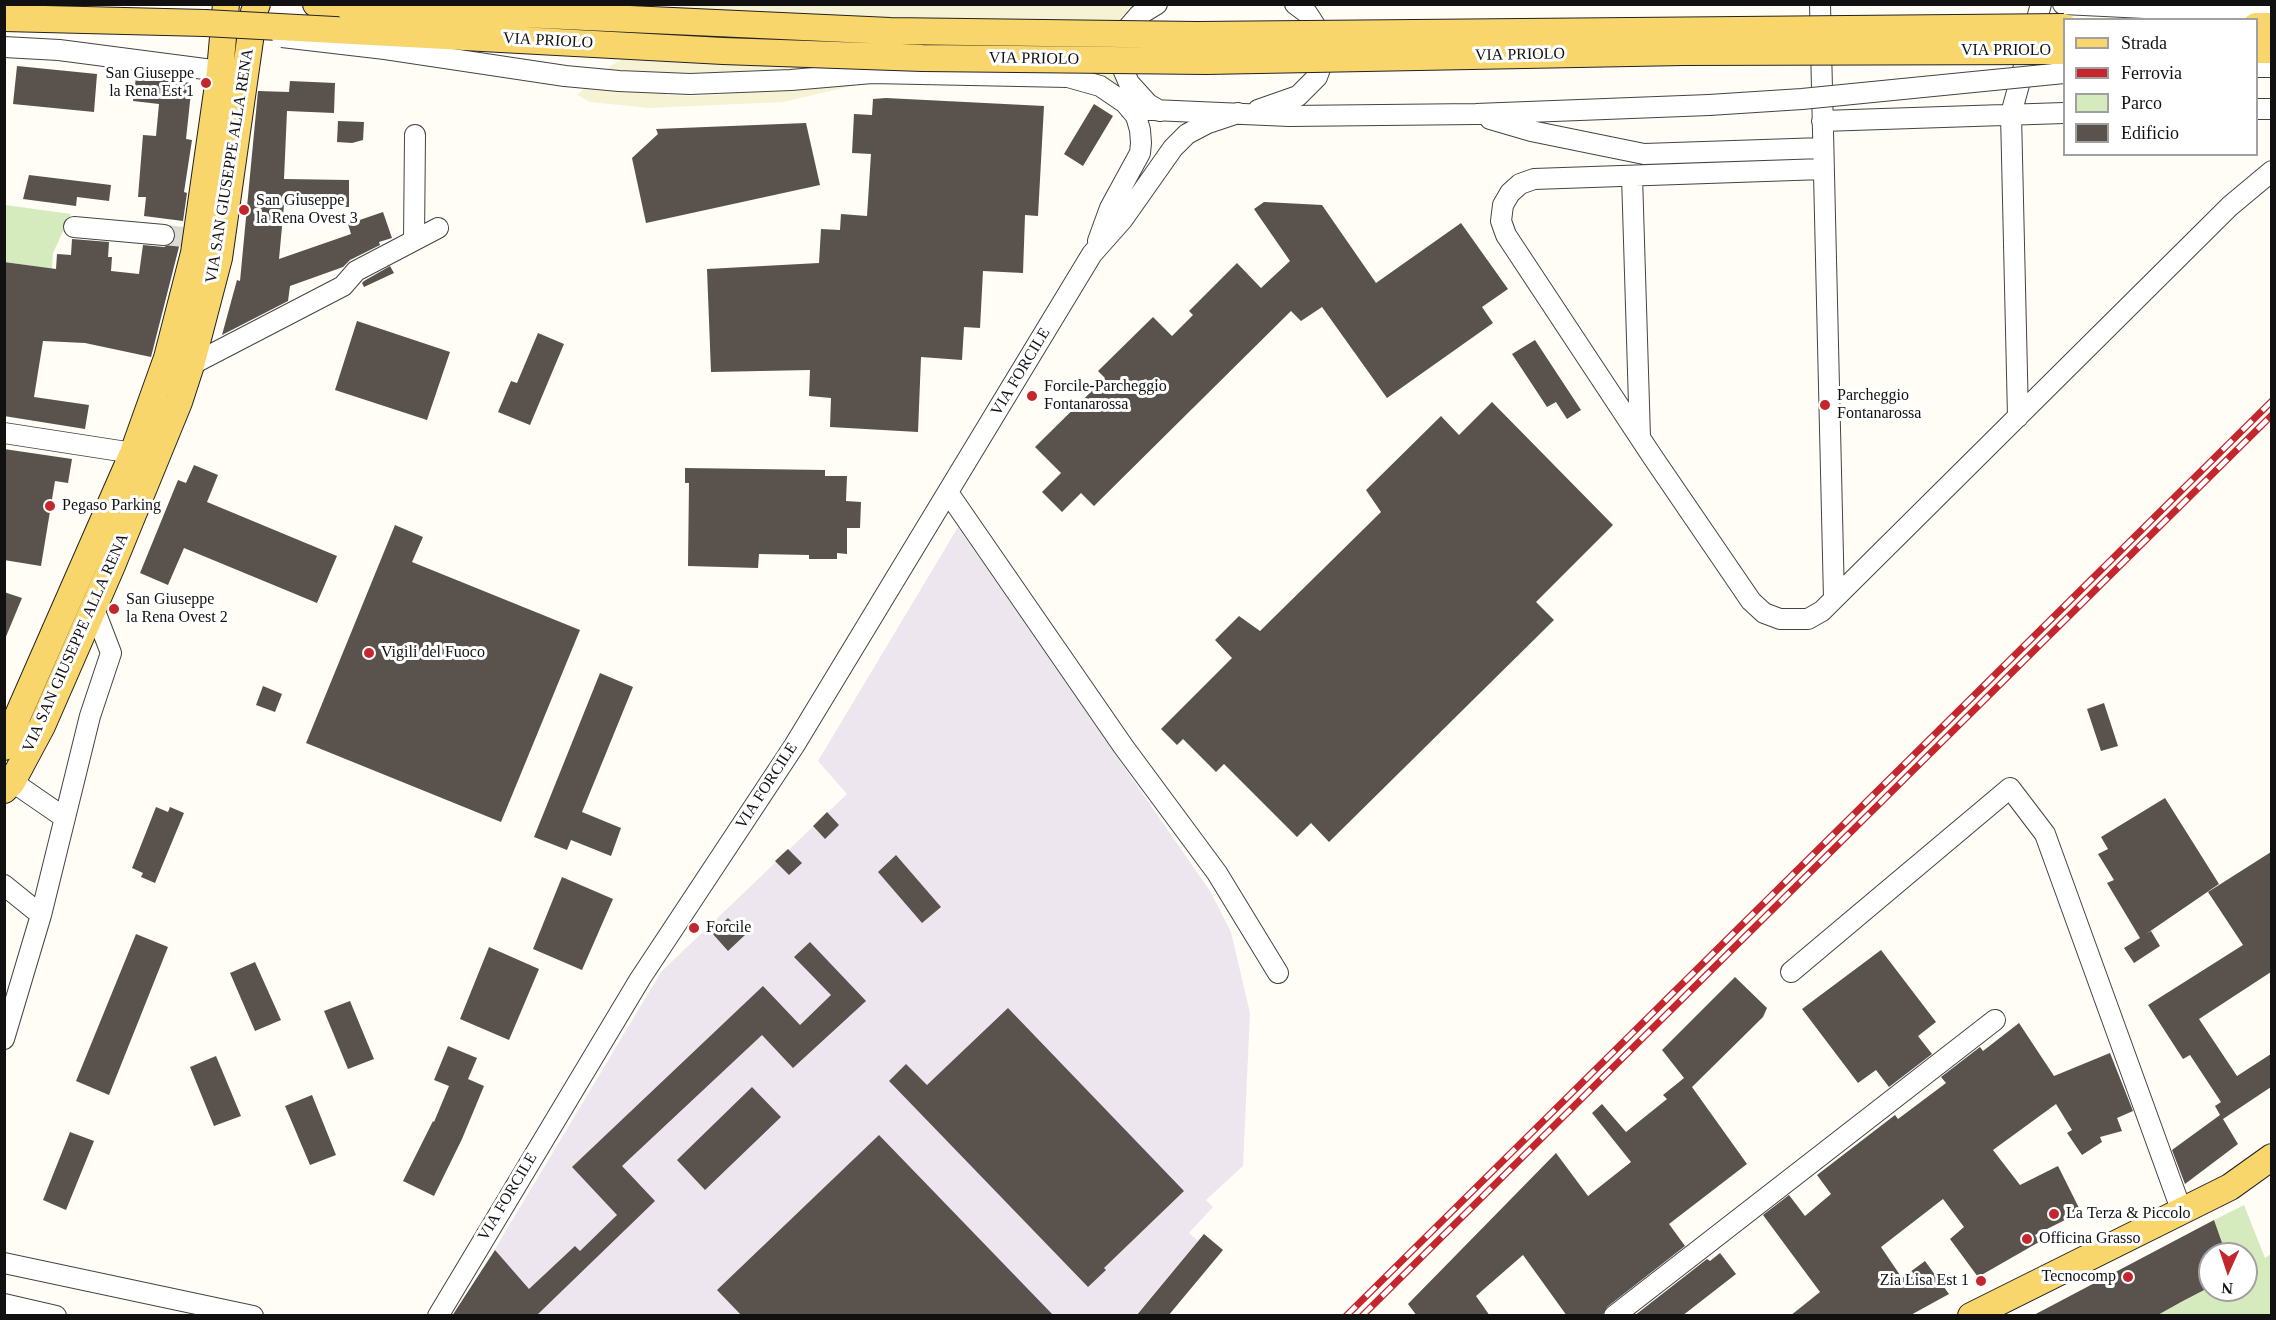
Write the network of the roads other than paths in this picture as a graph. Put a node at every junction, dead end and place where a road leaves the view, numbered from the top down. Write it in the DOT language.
graph roads {
  1 [pos="226,4"];
  2 [pos="257,4"];
  3 [pos="315,4"];
  4 [pos="1157,4"];
  5 [pos="1295,4"];
  6 [pos="1820,4"];
  7 [pos="2041,4"];
  8 [pos="2063,4"];
  9 [pos="354,5"];
  10 [pos="2271,16"];
  11 [pos="4,18"];
  12 [pos="205,23"];
  13 [pos="2063,27"];
  14 [pos="2033,35"];
  15 [pos="2063,35"];
  16 [pos="1820,36"];
  17 [pos="4,46"];
  18 [pos="2063,51"];
  19 [pos="220,71"];
  20 [pos="2063,74"];
  21 [pos="1144,107"];
  22 [pos="1243,113"];
  23 [pos="2063,113"];
  24 [pos="1476,114"];
  25 [pos="2012,114"];
  26 [pos="1822,121"];
  27 [pos="415,135"];
  28 [pos="1823,148"];
  29 [pos="1823,169"];
  30 [pos="2271,171"];
  31 [pos="1632,176"];
  32 [pos="74,227"];
  33 [pos="438,228"];
  34 [pos="164,235"];
  35 [pos="414,240"];
  36 [pos="1092,254"];
  37 [pos="179,362"];
  38 [pos="2018,417"];
  39 [pos="4,433"];
  40 [pos="1640,437"];
  41 [pos="133,453"];
  42 [pos="949,494"];
  43 [pos="99,563"];
  44 [pos="1834,598"];
  45 [pos="93,606"];
  46 [pos="4,747"];
  47 [pos="7,782"];
  48 [pos="65,818"];
  49 [pos="4,885"];
  50 [pos="42,915"];
  51 [pos="1791,972"];
  52 [pos="1278,973"];
  53 [pos="1995,1020"];
  54 [pos="4,1039"];
  55 [pos="2271,1157"];
  56 [pos="2182,1212"];
  57 [pos="4,1263"];
  58 [pos="4,1304"];
  59 [pos="243,1314"];
  60 [pos="56,1316"];
  61 [pos="438,1316"];
  62 [pos="1614,1316"];
  63 [pos="1971,1316"];
  1 -- 19 [label="main road, VIA SAN GIUSEPPE ALLA RENA"];
  2 -- 37 [label="main road, VIA SAN GIUSEPPE ALLA RENA"];
  3 -- 9 [label="main road, VIA PRIOLO"];
  4 -- 21 [label="street"];
  5 -- 22 [label="street"];
  6 -- 16 [label="street"];
  7 -- 14 [label="street"];
  8 -- 10 [label="street"];
  9 -- 13 [label="main road, VIA PRIOLO, bridge"];
  11 -- 12 [label="main road, VIA PRIOLO"];
  12 -- 18 [label="main road, VIA PRIOLO, bridge"];
  12 -- 21 [label="street, bridge"];
  14 -- 15 [label="street"];
  14 -- 16 [label="street"];
  14 -- 25 [label="street"];
  16 -- 26 [label="street"];
  17 -- 19 [label="street"];
  19 -- 37 [label="main road, VIA SAN GIUSEPPE ALLA RENA"];
  20 -- 24 [label="street, bridge"];
  21 -- 22 [label="street"];
  21 -- 36 [label="street"];
  22 -- 24 [label="street"];
  22 -- 36 [label="street"];
  23 -- 25 [label="street"];
  24 -- 28 [label="street"];
  25 -- 26 [label="street"];
  25 -- 38 [label="street"];
  26 -- 28 [label="street"];
  27 -- 35 [label="street"];
  28 -- 29 [label="street"];
  29 -- 31 [label="street"];
  29 -- 44 [label="street"];
  30 -- 38 [label="street"];
  31 -- 40 [label="street"];
  31 -- 40 [label="street"];
  32 -- 34 [label="street"];
  33 -- 35 [label="street"];
  35 -- 37 [label="street"];
  36 -- 42 [label="street, VIA FORCILE"];
  37 -- 41 [label="main road, VIA SAN GIUSEPPE ALLA RENA"];
  37 -- 43 [label="main road, VIA SAN GIUSEPPE ALLA RENA"];
  38 -- 44 [label="street"];
  39 -- 41 [label="street"];
  40 -- 44 [label="street"];
  41 -- 43 [label="main road, VIA SAN GIUSEPPE ALLA RENA"];
  42 -- 52 [label="street"];
  42 -- 61 [label="street, VIA FORCILE"];
  43 -- 45 [label="main road, VIA SAN GIUSEPPE ALLA RENA"];
  43 -- 46 [label="main road, VIA SAN GIUSEPPE ALLA RENA"];
  45 -- 47 [label="main road, VIA SAN GIUSEPPE ALLA RENA"];
  45 -- 48 [label="street"];
  47 -- 48 [label="street"];
  48 -- 50 [label="street"];
  49 -- 50 [label="street"];
  50 -- 54 [label="street"];
  51 -- 56 [label="street"];
  53 -- 62 [label="street"];
  55 -- 56 [label="main road"];
  56 -- 63 [label="main road"];
  57 -- 59 [label="street"];
  58 -- 60 [label="street"];
}
